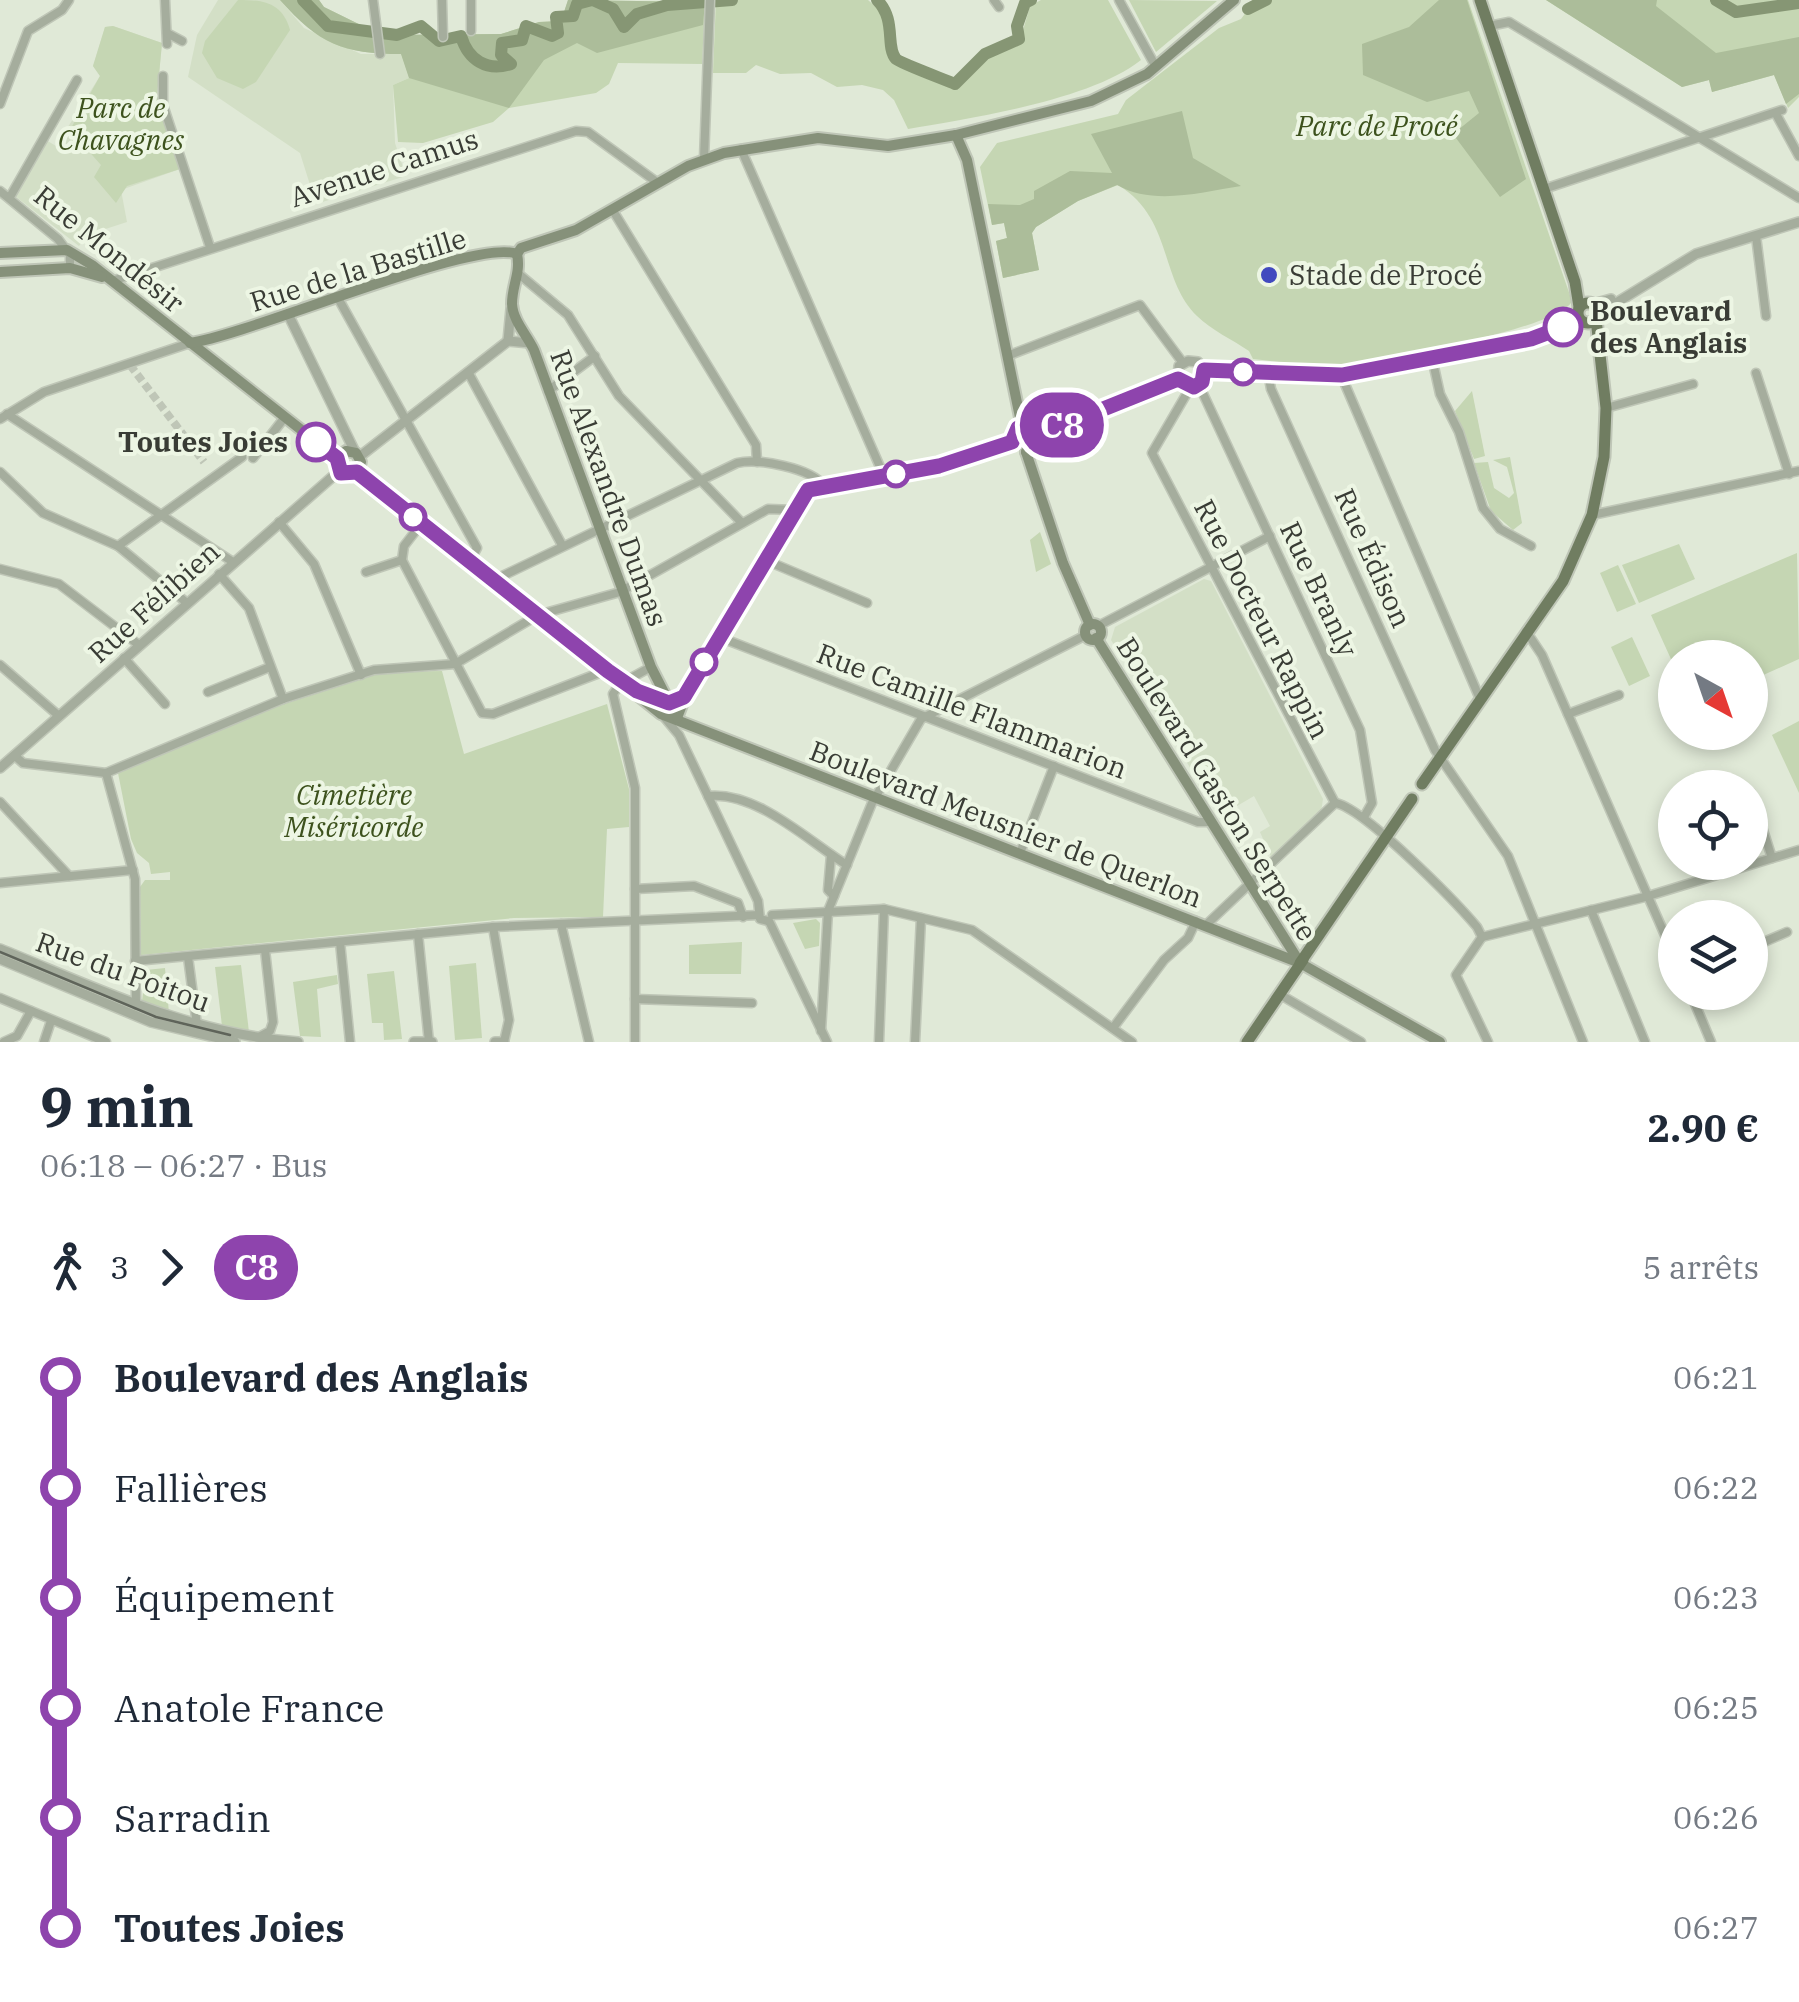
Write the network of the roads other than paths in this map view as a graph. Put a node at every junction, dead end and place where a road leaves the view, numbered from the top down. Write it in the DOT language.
graph roads {
  1 [pos="69,0"];
  2 [pos="165,0"];
  3 [pos="373,0"];
  4 [pos="442,0"];
  5 [pos="471,0"];
  6 [pos="710,0"];
  7 [pos="1119,0"];
  8 [pos="1234,0"];
  9 [pos="1480,0"];
  10 [pos="1488,26"];
  11 [pos="472,31"];
  12 [pos="166,33"];
  13 [pos="443,37"];
  14 [pos="182,42"];
  15 [pos="168,44"];
  16 [pos="380,51"];
  17 [pos="1156,67"];
  18 [pos="163,76"];
  19 [pos="77,80"];
  20 [pos="0,104"];
  21 [pos="956,135"];
  22 [pos="1700,138"];
  23 [pos="740,149"];
  24 [pos="1799,156"];
  25 [pos="704,160"];
  26 [pos="658,182"];
  27 [pos="1544,189"];
  28 [pos="0,191"];
  29 [pos="10,197"];
  30 [pos="1799,198"];
  31 [pos="612,208"];
  32 [pos="1799,222"];
  33 [pos="1756,236"];
  34 [pos="210,247"];
  35 [pos="67,250"];
  36 [pos="0,253"];
  37 [pos="517,254"];
  38 [pos="70,268"];
  39 [pos="0,272"];
  40 [pos="520,275"];
  41 [pos="112,281"];
  42 [pos="338,298"];
  43 [pos="512,304"];
  44 [pos="1587,313"];
  45 [pos="288,314"];
  46 [pos="1766,316"];
  47 [pos="212,339"];
  48 [pos="508,341"];
  49 [pos="190,343"];
  50 [pos="530,343"];
  51 [pos="206,356"];
  52 [pos="595,356"];
  53 [pos="1007,356"];
  54 [pos="1432,358"];
  55 [pos="1183,363"];
  56 [pos="1204,370"];
  57 [pos="468,372"];
  58 [pos="1268,373"];
  59 [pos="1756,373"];
  60 [pos="1342,375"];
  61 [pos="1178,379"];
  62 [pos="1694,384"];
  63 [pos="1194,386"];
  64 [pos="548,391"];
  65 [pos="1606,408"];
  66 [pos="3,417"];
  67 [pos="284,417"];
  68 [pos="406,420"];
  69 [pos="1022,427"];
  70 [pos="1036,436"];
  71 [pos="1012,442"];
  72 [pos="1026,452"];
  73 [pos="357,454"];
  74 [pos="242,457"];
  75 [pos="253,458"];
  76 [pos="337,458"];
  77 [pos="757,462"];
  78 [pos="783,469"];
  79 [pos="339,471"];
  80 [pos="0,472"];
  81 [pos="357,472"];
  82 [pos="1794,472"];
  83 [pos="884,476"];
  84 [pos="700,480"];
  85 [pos="824,486"];
  86 [pos="805,490"];
  87 [pos="790,511"];
  88 [pos="165,514"];
  89 [pos="1592,514"];
  90 [pos="278,522"];
  91 [pos="742,523"];
  92 [pos="421,524"];
  93 [pos="600,528"];
  94 [pos="1270,536"];
  95 [pos="562,545"];
  96 [pos="118,546"];
  97 [pos="1531,546"];
  98 [pos="768,555"];
  99 [pos="402,560"];
  100 [pos="470,561"];
  101 [pos="233,562"];
  102 [pos="1211,568"];
  103 [pos="0,569"];
  104 [pos="366,572"];
  105 [pos="219,574"];
  106 [pos="494,580"];
  107 [pos="623,590"];
  108 [pos="187,603"];
  109 [pos="867,603"];
  110 [pos="538,615"];
  111 [pos="1093,631"];
  112 [pos="1527,631"];
  113 [pos="719,637"];
  114 [pos="139,645"];
  115 [pos="124,658"];
  116 [pos="455,664"];
  117 [pos="0,665"];
  118 [pos="270,667"];
  119 [pos="652,667"];
  120 [pos="607,670"];
  121 [pos="361,675"];
  122 [pos="624,682"];
  123 [pos="208,692"];
  124 [pos="1619,695"];
  125 [pos="684,697"];
  126 [pos="283,699"];
  127 [pos="1480,699"];
  128 [pos="165,704"];
  129 [pos="665,708"];
  130 [pos="1568,714"];
  131 [pos="59,716"];
  132 [pos="924,716"];
  133 [pos="677,719"];
  134 [pos="695,729"];
  135 [pos="680,738"];
  136 [pos="15,756"];
  137 [pos="1440,758"];
  138 [pos="1054,766"];
  139 [pos="0,768"];
  140 [pos="106,773"];
  141 [pos="708,796"];
  142 [pos="875,798"];
  143 [pos="0,802"];
  144 [pos="1335,803"];
  145 [pos="1364,816"];
  146 [pos="1210,822"];
  147 [pos="1386,836"];
  148 [pos="1768,846"];
  149 [pos="1799,850"];
  150 [pos="1020,853"];
  151 [pos="831,855"];
  152 [pos="1772,858"];
  153 [pos="847,865"];
  154 [pos="133,870"];
  155 [pos="69,876"];
  156 [pos="0,883"];
  157 [pos="1251,884"];
  158 [pos="635,889"];
  159 [pos="834,896"];
  160 [pos="1649,896"];
  161 [pos="884,909"];
  162 [pos="1591,910"];
  163 [pos="828,911"];
  164 [pos="760,913"];
  165 [pos="743,917"];
  166 [pos="770,918"];
  167 [pos="920,918"];
  168 [pos="1658,919"];
  169 [pos="1202,923"];
  170 [pos="561,924"];
  171 [pos="635,924"];
  172 [pos="1536,925"];
  173 [pos="492,927"];
  174 [pos="1787,932"];
  175 [pos="418,934"];
  176 [pos="1482,937"];
  177 [pos="1768,940"];
  178 [pos="340,942"];
  179 [pos="0,949"];
  180 [pos="265,950"];
  181 [pos="188,957"];
  182 [pos="0,960"];
  183 [pos="135,961"];
  184 [pos="1300,963"];
  185 [pos="824,990"];
  186 [pos="1279,994"];
  187 [pos="0,998"];
  188 [pos="635,999"];
  189 [pos="806,1001"];
  190 [pos="752,1003"];
  191 [pos="136,1006"];
  192 [pos="1698,1010"];
  193 [pos="31,1011"];
  194 [pos="51,1021"];
  195 [pos="196,1030"];
  196 [pos="1116,1030"];
  197 [pos="821,1031"];
  198 [pos="233,1038"];
  199 [pos="257,1038"];
  200 [pos="4,1042"];
  201 [pos="44,1042"];
  202 [pos="106,1042"];
  203 [pos="298,1042"];
  204 [pos="350,1042"];
  205 [pos="414,1042"];
  206 [pos="431,1042"];
  207 [pos="495,1042"];
  208 [pos="504,1042"];
  209 [pos="589,1042"];
  210 [pos="635,1042"];
  211 [pos="827,1042"];
  212 [pos="879,1042"];
  213 [pos="915,1042"];
  214 [pos="1112,1042"];
  215 [pos="1132,1042"];
  216 [pos="1246,1042"];
  217 [pos="1361,1042"];
  218 [pos="1440,1042"];
  219 [pos="1488,1042"];
  220 [pos="1582,1042"];
  221 [pos="1645,1042"];
  222 [pos="1711,1042"];
  1 -- 20 [label="street"];
  2 -- 12 [label="street"];
  3 -- 16 [label="street"];
  4 -- 13 [label="street"];
  5 -- 11 [label="street"];
  6 -- 25 [label="street"];
  7 -- 17 [label="street"];
  8 -- 17 [label="main road, Rue de la Bastille"];
  9 -- 10 [label="main road"];
  10 -- 22 [label="street"];
  10 -- 27 [label="main road"];
  12 -- 14 [label="street"];
  12 -- 15 [label="street"];
  17 -- 21 [label="main road, Rue de la Bastille"];
  18 -- 34 [label="street"];
  19 -- 29 [label="street"];
  21 -- 23 [label="main road, Rue de la Bastille"];
  21 -- 53 [label="main road"];
  22 -- 24 [label="street"];
  22 -- 27 [label="street"];
  22 -- 30 [label="street"];
  23 -- 25 [label="main road, Rue de la Bastille"];
  23 -- 83 [label="street"];
  25 -- 26 [label="main road, Rue de la Bastille"];
  26 -- 31 [label="main road, Rue de la Bastille"];
  26 -- 34 [label="street, Avenue Camus"];
  27 -- 44 [label="main road"];
  28 -- 29 [label="street, Rue Mondésir"];
  29 -- 35 [label="street, Rue Mondésir"];
  31 -- 37 [label="main road, Rue de la Bastille"];
  31 -- 77 [label="street"];
  32 -- 33 [label="street"];
  33 -- 44 [label="street"];
  33 -- 46 [label="street"];
  34 -- 41 [label="street, Avenue Camus"];
  35 -- 36 [label="main road"];
  35 -- 38 [label="street"];
  35 -- 41 [label="main road, Rue Mondésir"];
  37 -- 40 [label="main road, Rue Alexandre Dumas"];
  37 -- 42 [label="main road, Rue de la Bastille"];
  38 -- 39 [label="main road"];
  38 -- 41 [label="main road"];
  40 -- 43 [label="main road, Rue Alexandre Dumas"];
  40 -- 52 [label="street"];
  41 -- 49 [label="main road, Rue Mondésir"];
  42 -- 45 [label="main road, Rue de la Bastille"];
  42 -- 68 [label="street"];
  43 -- 48 [label="street, Rue Alexandre Dumas"];
  43 -- 50 [label="main road, Rue Alexandre Dumas"];
  44 -- 54 [label="street"];
  44 -- 65 [label="main road"];
  45 -- 47 [label="main road, Rue de la Bastille"];
  45 -- 73 [label="street"];
  47 -- 49 [label="main road, Rue de la Bastille"];
  47 -- 51 [label="main road"];
  48 -- 50 [label="street"];
  48 -- 57 [label="street"];
  49 -- 51 [label="main road, Rue Mondésir"];
  49 -- 66 [label="street, Rue de la Bastille"];
  50 -- 64 [label="main road, Rue Alexandre Dumas"];
  51 -- 67 [label="main road, Rue Mondésir"];
  52 -- 64 [label="street"];
  52 -- 84 [label="street"];
  53 -- 55 [label="street"];
  53 -- 69 [label="main road"];
  54 -- 60 [label="street"];
  54 -- 97 [label="street"];
  55 -- 56 [label="street"];
  55 -- 61 [label="street"];
  56 -- 58 [label="street"];
  56 -- 63 [label="street"];
  57 -- 68 [label="street"];
  57 -- 95 [label="street"];
  58 -- 60 [label="street"];
  58 -- 137 [label="street, Rue Édison"];
  59 -- 82 [label="street"];
  60 -- 127 [label="street"];
  61 -- 63 [label="street"];
  61 -- 70 [label="street"];
  62 -- 65 [label="street"];
  63 -- 94 [label="street, Rue Branly"];
  63 -- 102 [label="street, Rue Docteur Rappin"];
  64 -- 93 [label="main road, Rue Alexandre Dumas"];
  65 -- 89 [label="main road"];
  66 -- 88 [label="street"];
  67 -- 75 [label="street"];
  67 -- 76 [label="main road, Rue Mondésir"];
  68 -- 73 [label="street"];
  68 -- 100 [label="street"];
  69 -- 70 [label="main road"];
  69 -- 71 [label="main road"];
  70 -- 72 [label="main road"];
  71 -- 72 [label="main road"];
  71 -- 83 [label="main road"];
  72 -- 111 [label="main road, Boulevard Gaston Serpette"];
  73 -- 76 [label="main road"];
  73 -- 81 [label="main road"];
  74 -- 88 [label="street"];
  76 -- 79 [label="main road"];
  77 -- 78 [label="street"];
  77 -- 84 [label="street"];
  78 -- 85 [label="street"];
  78 -- 86 [label="street"];
  79 -- 81 [label="main road"];
  79 -- 90 [label="street, Rue Félibien"];
  80 -- 96 [label="street"];
  81 -- 92 [label="main road"];
  82 -- 89 [label="street"];
  83 -- 85 [label="main road"];
  84 -- 91 [label="street"];
  84 -- 93 [label="street"];
  85 -- 86 [label="main road"];
  86 -- 87 [label="main road"];
  87 -- 91 [label="street"];
  87 -- 98 [label="main road"];
  88 -- 96 [label="street"];
  88 -- 101 [label="street"];
  89 -- 112 [label="main road"];
  90 -- 101 [label="street, Rue Félibien"];
  90 -- 121 [label="street"];
  91 -- 107 [label="street"];
  92 -- 99 [label="street"];
  92 -- 100 [label="main road"];
  93 -- 95 [label="street"];
  93 -- 107 [label="main road, Rue Alexandre Dumas"];
  94 -- 102 [label="street"];
  94 -- 145 [label="street, Rue Branly"];
  95 -- 106 [label="street"];
  96 -- 108 [label="street"];
  98 -- 109 [label="street"];
  98 -- 113 [label="main road"];
  99 -- 104 [label="street"];
  99 -- 116 [label="street"];
  100 -- 106 [label="main road"];
  101 -- 105 [label="street, Rue Félibien"];
  102 -- 111 [label="street"];
  102 -- 144 [label="street, Rue Docteur Rappin"];
  103 -- 114 [label="street"];
  105 -- 108 [label="street, Rue Félibien"];
  105 -- 118 [label="street"];
  106 -- 110 [label="main road"];
  107 -- 110 [label="street"];
  107 -- 119 [label="main road, Rue Alexandre Dumas"];
  108 -- 114 [label="street, Rue Félibien"];
  110 -- 116 [label="street"];
  110 -- 120 [label="main road"];
  111 -- 132 [label="street"];
  111 -- 146 [label="main road, Boulevard Gaston Serpette"];
  112 -- 127 [label="main road"];
  112 -- 130 [label="street"];
  113 -- 125 [label="main road"];
  113 -- 132 [label="street, Rue Camille Flammarion"];
  114 -- 115 [label="street, Rue Félibien"];
  115 -- 128 [label="street"];
  115 -- 131 [label="street, Rue Félibien"];
  116 -- 120 [label="street"];
  116 -- 121 [label="street"];
  117 -- 131 [label="street"];
  118 -- 123 [label="street"];
  118 -- 126 [label="street"];
  119 -- 122 [label="street"];
  119 -- 129 [label="main road, Rue Alexandre Dumas"];
  120 -- 122 [label="main road"];
  121 -- 126 [label="street"];
  122 -- 129 [label="main road"];
  122 -- 158 [label="street"];
  124 -- 130 [label="street"];
  125 -- 129 [label="main road"];
  125 -- 133 [label="main road"];
  125 -- 134 [label="main road"];
  126 -- 140 [label="street"];
  127 -- 137 [label="main road"];
  129 -- 133 [label="main road, Rue Alexandre Dumas"];
  129 -- 135 [label="street"];
  130 -- 160 [label="street"];
  131 -- 136 [label="street, Rue Félibien"];
  132 -- 138 [label="street, Rue Camille Flammarion"];
  132 -- 142 [label="street"];
  133 -- 134 [label="main road, Boulevard Meusnier de Querlon"];
  133 -- 135 [label="street"];
  134 -- 135 [label="street"];
  134 -- 142 [label="main road, Boulevard Meusnier de Querlon"];
  135 -- 141 [label="street"];
  136 -- 139 [label="street, Rue Félibien"];
  136 -- 140 [label="street"];
  137 -- 147 [label="main road"];
  137 -- 172 [label="street, Rue Édison"];
  138 -- 146 [label="street, Rue Camille Flammarion"];
  138 -- 150 [label="street"];
  140 -- 154 [label="street"];
  141 -- 151 [label="street"];
  141 -- 164 [label="street"];
  142 -- 150 [label="main road, Boulevard Meusnier de Querlon"];
  142 -- 153 [label="street"];
  143 -- 155 [label="street"];
  144 -- 145 [label="street"];
  144 -- 157 [label="street"];
  145 -- 147 [label="street"];
  146 -- 157 [label="main road, Boulevard Gaston Serpette"];
  147 -- 176 [label="street"];
  147 -- 184 [label="main road"];
  148 -- 152 [label="street"];
  149 -- 152 [label="street"];
  150 -- 169 [label="main road, Boulevard Meusnier de Querlon"];
  151 -- 153 [label="street"];
  151 -- 159 [label="street"];
  152 -- 160 [label="street"];
  153 -- 159 [label="street"];
  154 -- 155 [label="street"];
  154 -- 183 [label="street"];
  155 -- 156 [label="street"];
  157 -- 169 [label="street"];
  157 -- 184 [label="main road, Boulevard Gaston Serpette"];
  158 -- 165 [label="street"];
  158 -- 171 [label="street"];
  159 -- 163 [label="street"];
  160 -- 162 [label="street"];
  160 -- 168 [label="street"];
  161 -- 163 [label="street"];
  161 -- 167 [label="street"];
  161 -- 212 [label="street"];
  162 -- 172 [label="street"];
  162 -- 221 [label="street"];
  163 -- 166 [label="street"];
  163 -- 185 [label="street"];
  164 -- 165 [label="street"];
  164 -- 166 [label="street"];
  165 -- 171 [label="street"];
  166 -- 189 [label="street"];
  167 -- 196 [label="street"];
  167 -- 213 [label="street"];
  169 -- 184 [label="main road, Boulevard Meusnier de Querlon"];
  169 -- 196 [label="street"];
  170 -- 171 [label="street"];
  170 -- 173 [label="street"];
  170 -- 209 [label="street"];
  171 -- 188 [label="street"];
  172 -- 176 [label="street"];
  172 -- 220 [label="street, Rue Édison"];
  173 -- 175 [label="street"];
  173 -- 208 [label="street"];
  174 -- 177 [label="street"];
  175 -- 178 [label="street"];
  175 -- 206 [label="street"];
  176 -- 219 [label="street"];
  178 -- 180 [label="street"];
  178 -- 204 [label="street"];
  179 -- 191 [label="street, Rue du Poitou"];
  180 -- 181 [label="street"];
  180 -- 199 [label="street"];
  181 -- 183 [label="street"];
  181 -- 195 [label="street"];
  182 -- 195 [label="street, Rue du Poitou"];
  183 -- 191 [label="street"];
  184 -- 186 [label="main road"];
  184 -- 218 [label="main road, Boulevard Meusnier de Querlon"];
  185 -- 189 [label="street"];
  185 -- 197 [label="street"];
  186 -- 216 [label="main road"];
  186 -- 217 [label="street"];
  187 -- 193 [label="street"];
  188 -- 190 [label="street"];
  188 -- 210 [label="street"];
  189 -- 197 [label="street"];
  191 -- 195 [label="street, Rue du Poitou"];
  192 -- 222 [label="street"];
  193 -- 194 [label="street"];
  193 -- 200 [label="street"];
  194 -- 201 [label="street"];
  194 -- 202 [label="street"];
  195 -- 198 [label="street"];
  196 -- 214 [label="street"];
  196 -- 215 [label="street"];
  197 -- 211 [label="street"];
  198 -- 199 [label="street"];
  199 -- 203 [label="street"];
  205 -- 206 [label="street"];
  207 -- 208 [label="street"];
}
